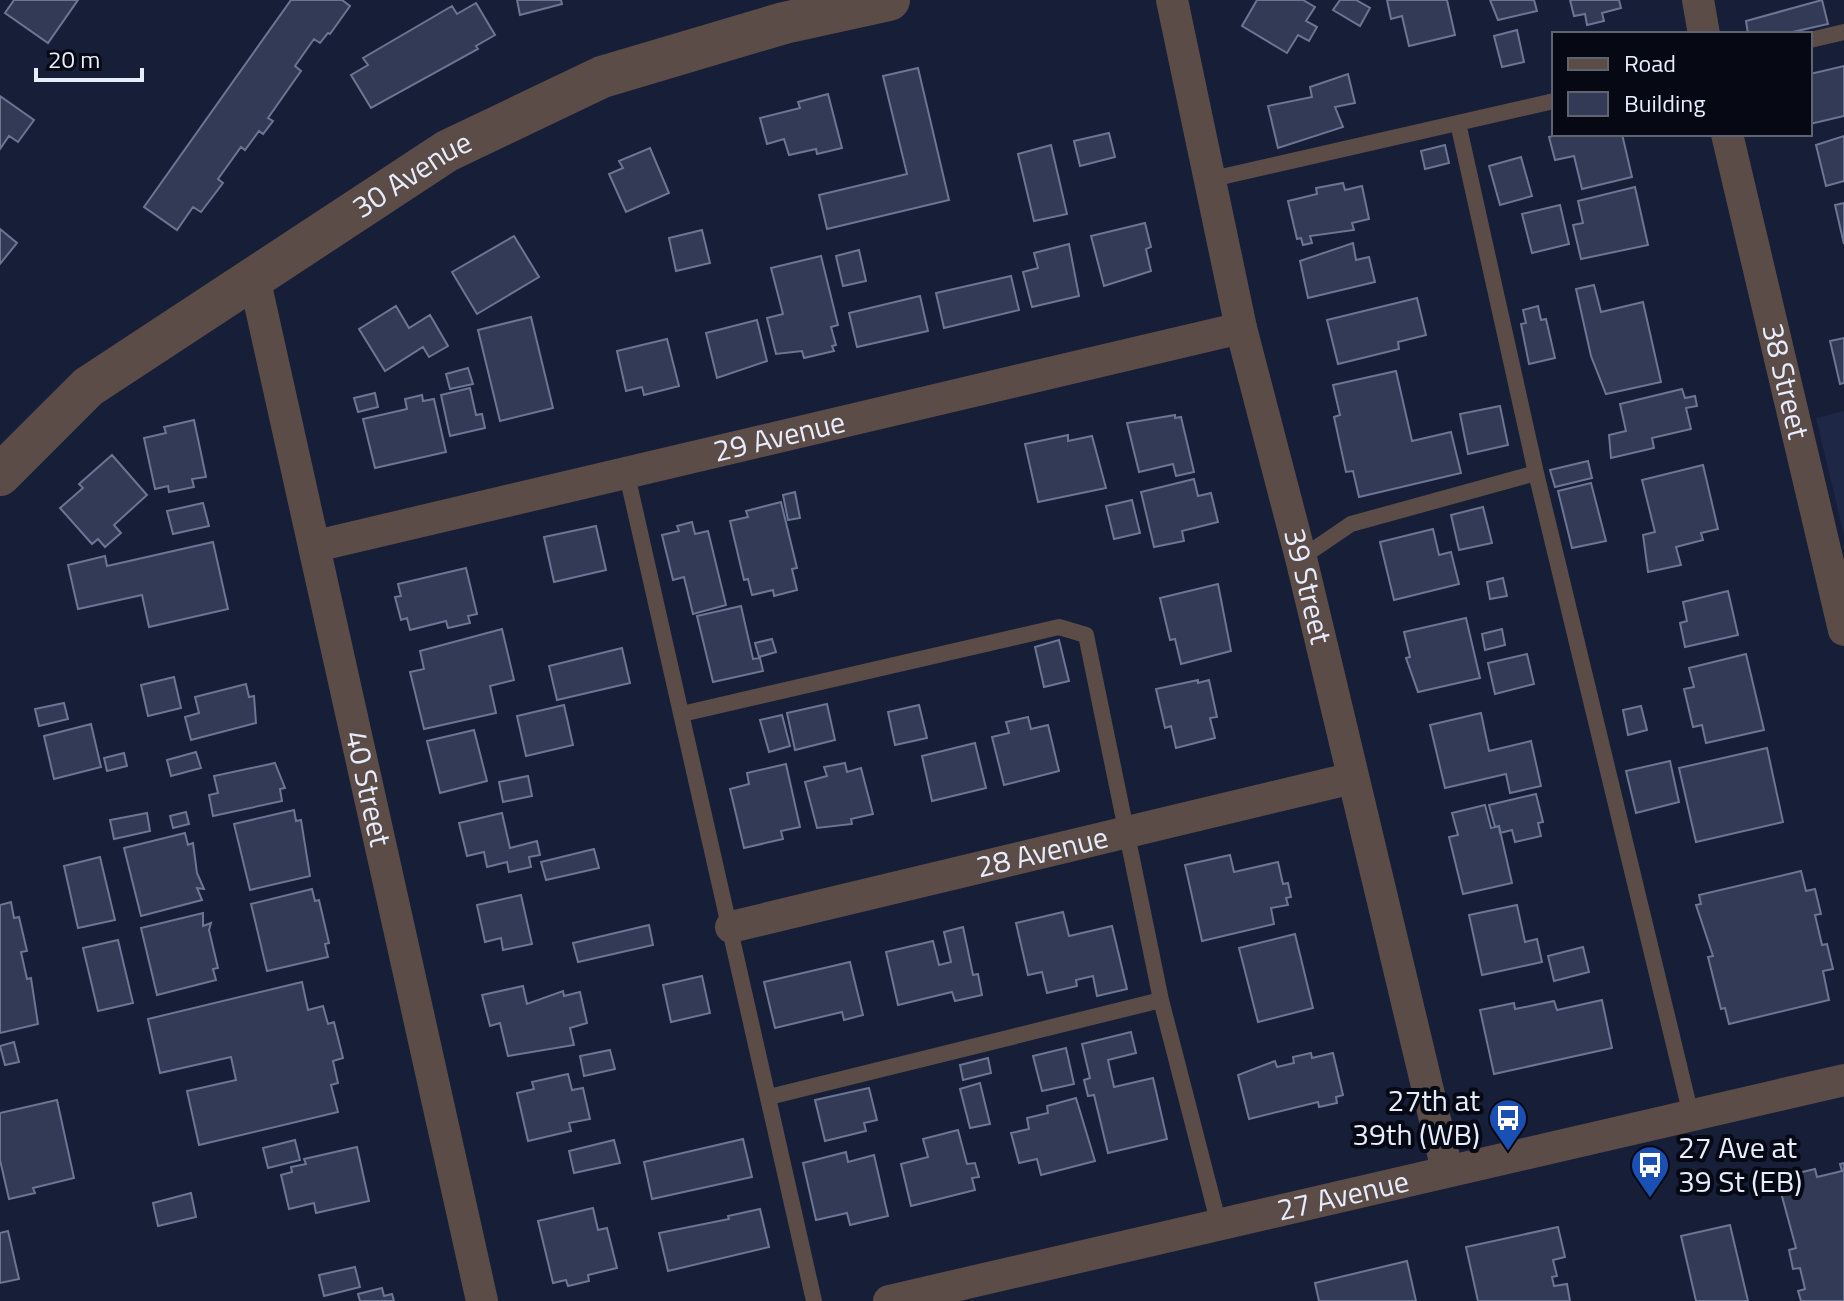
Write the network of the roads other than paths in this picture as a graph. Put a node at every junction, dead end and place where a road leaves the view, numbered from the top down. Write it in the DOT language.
graph roads {
  1 [pos="889,0"];
  2 [pos="1172,0"];
  3 [pos="1698,0"];
  4 [pos="781,12"];
  5 [pos="1704,32"];
  6 [pos="1844,32"];
  7 [pos="1812,40"];
  8 [pos="1552,101"];
  9 [pos="1458,123"];
  10 [pos="1727,136"];
  11 [pos="1208,180"];
  12 [pos="254,277"];
  13 [pos="1241,328"];
  14 [pos="1536,473"];
  15 [pos="0,475"];
  16 [pos="627,475"];
  17 [pos="316,546"];
  18 [pos="1301,558"];
  19 [pos="1844,630"];
  20 [pos="682,714"];
  21 [pos="1353,778"];
  22 [pos="1128,831"];
  23 [pos="731,927"];
  24 [pos="1161,1000"];
  25 [pos="1844,1080"];
  26 [pos="769,1097"];
  27 [pos="1691,1115"];
  28 [pos="1447,1170"];
  29 [pos="1219,1225"];
  30 [pos="482,1301"];
  31 [pos="814,1301"];
  32 [pos="889,1301"];
  1 -- 4 [label="street, 30 Avenue"];
  2 -- 11 [label="street, 39 Street"];
  3 -- 5 [label="street"];
  4 -- 12 [label="street, 30 Avenue"];
  6 -- 7 [label="lane"];
  8 -- 9 [label="lane"];
  9 -- 11 [label="lane"];
  9 -- 14 [label="lane"];
  10 -- 19 [label="street, 38 Street"];
  11 -- 13 [label="street, 39 Street"];
  12 -- 15 [label="street, 30 Avenue"];
  12 -- 17 [label="street, 40 Street"];
  13 -- 16 [label="street, 29 Avenue"];
  13 -- 18 [label="street, 39 Street"];
  14 -- 18 [label="lane"];
  14 -- 27 [label="lane"];
  16 -- 17 [label="street, 29 Avenue"];
  16 -- 20 [label="lane"];
  17 -- 30 [label="street, 40 Street"];
  18 -- 21 [label="street, 39 Street"];
  20 -- 22 [label="lane"];
  20 -- 23 [label="lane"];
  21 -- 22 [label="street, 28 Avenue"];
  21 -- 28 [label="street, 39 Street"];
  22 -- 23 [label="street, 28 Avenue"];
  22 -- 24 [label="lane"];
  23 -- 26 [label="lane"];
  24 -- 26 [label="lane"];
  24 -- 29 [label="lane"];
  25 -- 27 [label="street, 27 Avenue"];
  26 -- 31 [label="lane"];
  27 -- 28 [label="street, 27 Avenue"];
  28 -- 29 [label="street, 27 Avenue"];
  29 -- 32 [label="street, 27 Avenue"];
}
